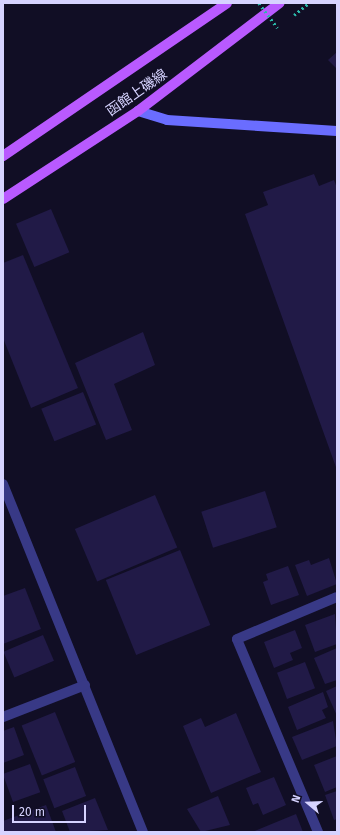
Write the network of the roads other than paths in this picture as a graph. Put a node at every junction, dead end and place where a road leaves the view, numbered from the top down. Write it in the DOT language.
graph roads {
  1 [pos="227,3"];
  2 [pos="280,3"];
  3 [pos="138,111"];
  4 [pos="337,131"];
  5 [pos="3,156"];
  6 [pos="3,198"];
  7 [pos="3,484"];
  8 [pos="337,597"];
  9 [pos="84,685"];
  10 [pos="3,717"];
  11 [pos="143,832"];
  12 [pos="318,832"];
  1 -- 5 [label="main road, 函館上磯線"];
  2 -- 3 [label="main road, 函館上磯線"];
  3 -- 4 [label="street"];
  3 -- 6 [label="main road, 函館上磯線"];
  7 -- 9 [label="street"];
  8 -- 12 [label="street"];
  9 -- 10 [label="street"];
  9 -- 11 [label="street"];
}
